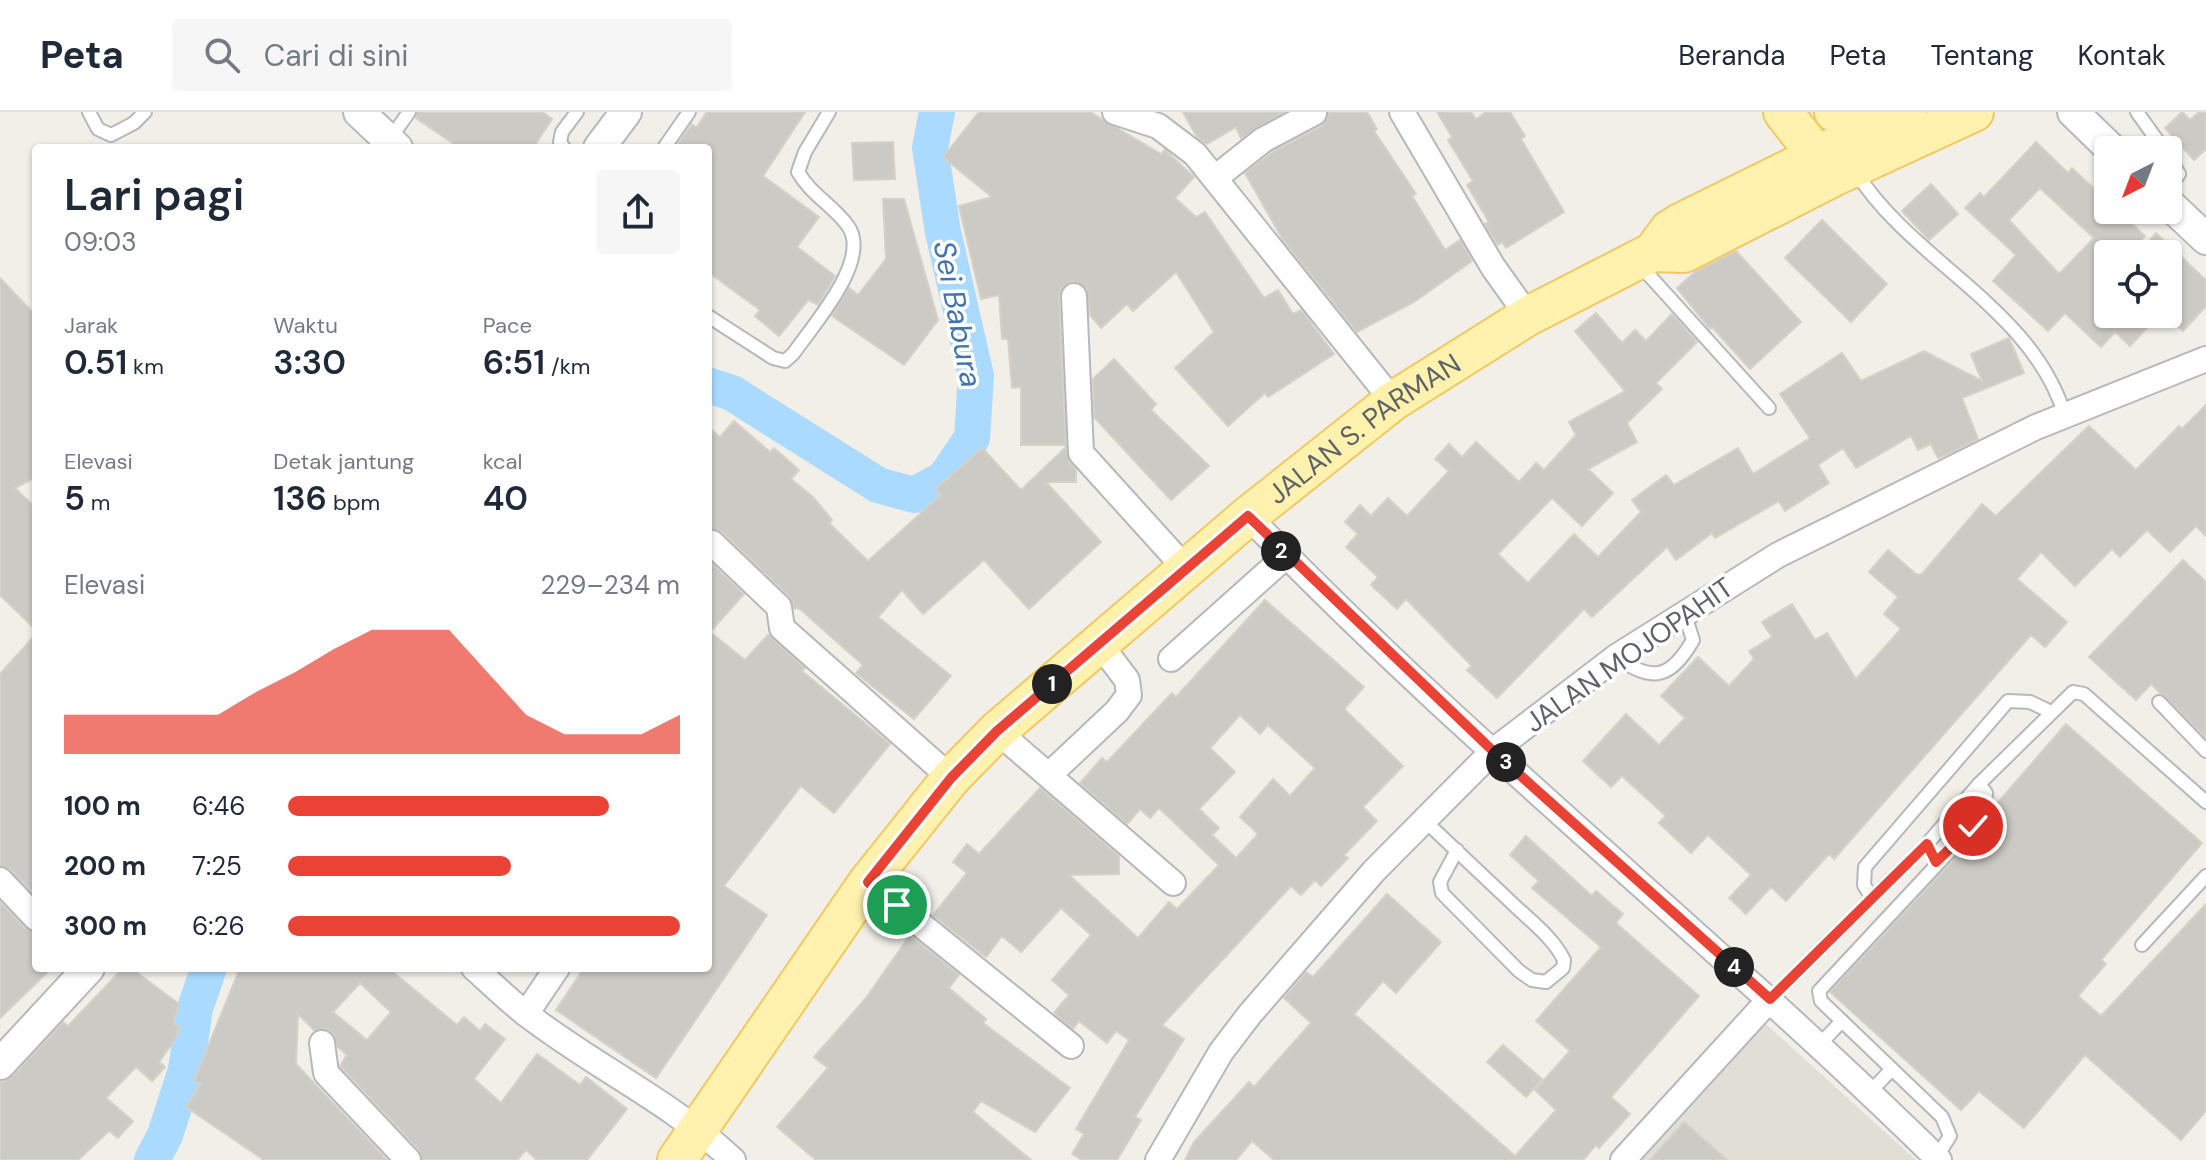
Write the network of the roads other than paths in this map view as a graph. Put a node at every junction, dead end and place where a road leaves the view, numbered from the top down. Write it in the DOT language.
graph roads {
  1 [pos="89,112"];
  2 [pos="145,112"];
  3 [pos="359,112"];
  4 [pos="409,112"];
  5 [pos="577,112"];
  6 [pos="626,112"];
  7 [pos="829,112"];
  8 [pos="1115,112"];
  9 [pos="1402,112"];
  10 [pos="1783,112"];
  11 [pos="1814,112"];
  12 [pos="1915,112"];
  13 [pos="1974,112"];
  14 [pos="2073,112"];
  15 [pos="2137,112"];
  16 [pos="686,113"];
  17 [pos="1314,113"];
  18 [pos="2098,136"];
  19 [pos="2154,136"];
  20 [pos="393,144"];
  21 [pos="561,144"];
  22 [pos="602,144"];
  23 [pos="667,144"];
  24 [pos="1835,152"];
  25 [pos="1215,178"];
  26 [pos="2182,216"];
  27 [pos="2206,239"];
  28 [pos="1644,256"];
  29 [pos="1074,296"];
  30 [pos="1528,316"];
  31 [pos="712,319"];
  32 [pos="2206,359"];
  33 [pos="1393,401"];
  34 [pos="1769,408"];
  35 [pos="2065,416"];
  36 [pos="1248,516"];
  37 [pos="712,543"];
  38 [pos="1286,556"];
  39 [pos="1186,569"];
  40 [pos="1684,612"];
  41 [pos="1099,643"];
  42 [pos="1616,657"];
  43 [pos="1171,659"];
  44 [pos="2159,702"];
  45 [pos="2051,712"];
  46 [pos="997,731"];
  47 [pos="1493,751"];
  48 [pos="2206,751"];
  49 [pos="1049,775"];
  50 [pos="951,778"];
  51 [pos="1979,784"];
  52 [pos="2206,802"];
  53 [pos="1424,820"];
  54 [pos="1927,844"];
  55 [pos="1457,850"];
  56 [pos="1936,862"];
  57 [pos="2206,876"];
  58 [pos="0,880"];
  59 [pos="868,882"];
  60 [pos="1173,883"];
  61 [pos="1872,898"];
  62 [pos="32,914"];
  63 [pos="2142,945"];
  64 [pos="83,972"];
  65 [pos="479,972"];
  66 [pos="554,972"];
  67 [pos="1770,999"];
  68 [pos="526,1014"];
  69 [pos="1842,1021"];
  70 [pos="322,1043"];
  71 [pos="1819,1045"];
  72 [pos="1071,1046"];
  73 [pos="0,1064"];
  74 [pos="1892,1069"];
  75 [pos="1869,1093"];
  76 [pos="698,1127"];
  77 [pos="1938,1159"];
  78 [pos="408,1160"];
  79 [pos="677,1160"];
  80 [pos="733,1160"];
  81 [pos="1158,1160"];
  82 [pos="1623,1160"];
  1 -- 2 [label="lane"];
  3 -- 20 [label="street"];
  4 -- 20 [label="lane"];
  5 -- 21 [label="lane"];
  6 -- 22 [label="street"];
  7 -- 31 [label="lane"];
  8 -- 25 [label="street"];
  9 -- 30 [label="street"];
  10 -- 24 [label="main road"];
  11 -- 24 [label="main road"];
  12 -- 24 [label="main road"];
  13 -- 24 [label="main road, JALAN S. PARMAN"];
  14 -- 18 [label="street"];
  15 -- 19 [label="lane"];
  16 -- 23 [label="lane"];
  17 -- 25 [label="street"];
  24 -- 28 [label="main road, JALAN S. PARMAN"];
  24 -- 35 [label="lane"];
  25 -- 33 [label="street"];
  26 -- 27 [label="street"];
  28 -- 30 [label="main road, JALAN S. PARMAN"];
  28 -- 34 [label="lane"];
  29 -- 39 [label="street"];
  30 -- 33 [label="main road, JALAN S. PARMAN"];
  32 -- 35 [label="street, JALAN MOJOPAHIT"];
  33 -- 36 [label="main road, JALAN S. PARMAN"];
  35 -- 40 [label="street, JALAN MOJOPAHIT"];
  36 -- 38 [label="street"];
  36 -- 39 [label="main road, JALAN S. PARMAN"];
  37 -- 50 [label="street"];
  38 -- 43 [label="street"];
  38 -- 47 [label="street"];
  39 -- 41 [label="main road, JALAN S. PARMAN"];
  40 -- 42 [label="street, JALAN MOJOPAHIT"];
  40 -- 42 [label="lane"];
  41 -- 46 [label="main road, JALAN S. PARMAN"];
  41 -- 49 [label="street"];
  42 -- 47 [label="street, JALAN MOJOPAHIT"];
  44 -- 48 [label="lane"];
  45 -- 51 [label="lane"];
  45 -- 52 [label="lane"];
  45 -- 61 [label="lane"];
  46 -- 49 [label="street"];
  46 -- 50 [label="main road, JALAN S. PARMAN"];
  47 -- 53 [label="street, JALAN MOJOPAHIT"];
  47 -- 67 [label="street"];
  49 -- 60 [label="street"];
  50 -- 59 [label="main road, JALAN S. PARMAN"];
  51 -- 54 [label="lane"];
  51 -- 56 [label="lane"];
  53 -- 55 [label="lane"];
  53 -- 81 [label="street, JALAN MOJOPAHIT"];
  54 -- 56 [label="lane"];
  54 -- 61 [label="lane"];
  55 -- 55 [label="lane"];
  56 -- 69 [label="lane"];
  57 -- 63 [label="lane"];
  58 -- 62 [label="street"];
  59 -- 72 [label="street"];
  59 -- 76 [label="main road, JALAN S. PARMAN"];
  61 -- 67 [label="lane"];
  64 -- 73 [label="street"];
  65 -- 68 [label="street"];
  66 -- 68 [label="street"];
  67 -- 71 [label="street"];
  67 -- 82 [label="street"];
  68 -- 76 [label="street"];
  69 -- 71 [label="lane"];
  69 -- 74 [label="lane"];
  70 -- 78 [label="street"];
  71 -- 75 [label="street"];
  74 -- 75 [label="lane"];
  74 -- 77 [label="lane"];
  75 -- 77 [label="street"];
  76 -- 79 [label="main road, JALAN S. PARMAN"];
  76 -- 80 [label="street"];
}
